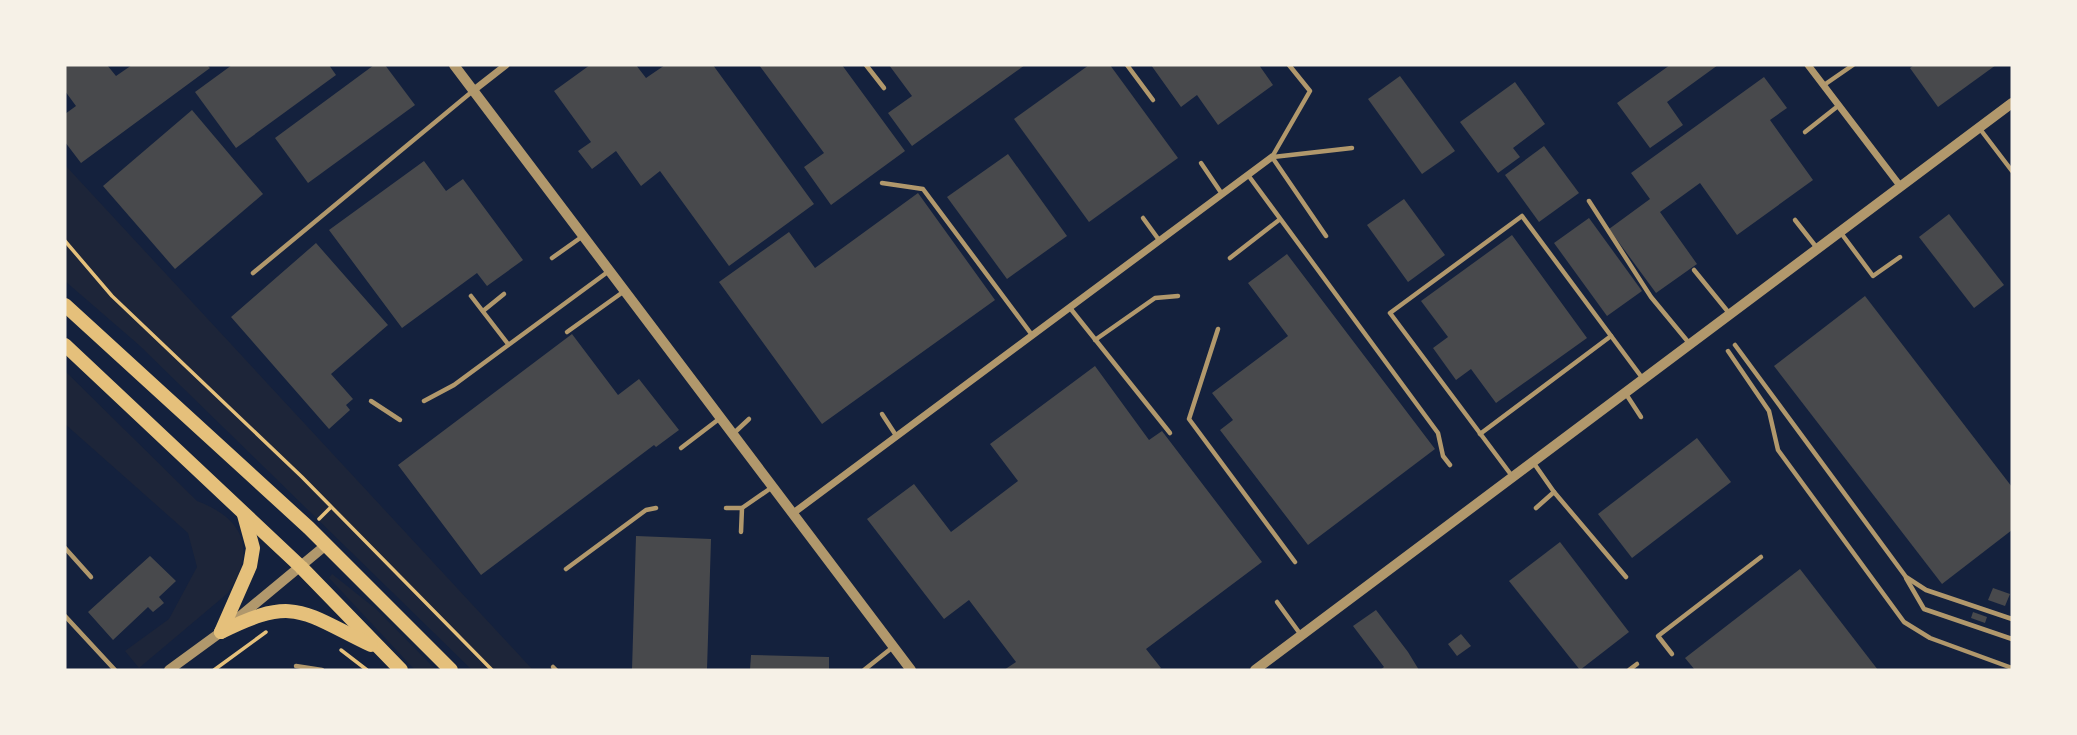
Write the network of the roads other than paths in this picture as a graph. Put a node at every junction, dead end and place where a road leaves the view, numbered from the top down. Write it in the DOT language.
graph roads {
  1 [pos="454,65"];
  2 [pos="506,65"];
  3 [pos="866,65"];
  4 [pos="1127,65"];
  5 [pos="1289,65"];
  6 [pos="1808,65"];
  7 [pos="1853,65"];
  8 [pos="1823,86"];
  9 [pos="884,88"];
  10 [pos="474,90"];
  11 [pos="1153,100"];
  12 [pos="2012,103"];
  13 [pos="1838,106"];
  14 [pos="1980,128"];
  15 [pos="1805,132"];
  16 [pos="1352,148"];
  17 [pos="1272,157"];
  18 [pos="1201,163"];
  19 [pos="2012,171"];
  20 [pos="1248,176"];
  21 [pos="882,183"];
  22 [pos="1901,187"];
  23 [pos="1223,194"];
  24 [pos="1589,201"];
  25 [pos="1143,218"];
  26 [pos="1279,220"];
  27 [pos="1795,220"];
  28 [pos="1840,232"];
  29 [pos="583,236"];
  30 [pos="1326,236"];
  31 [pos="1160,241"];
  32 [pos="1818,249"];
  33 [pos="1900,257"];
  34 [pos="552,258"];
  35 [pos="1230,258"];
  36 [pos="1694,270"];
  37 [pos="609,271"];
  38 [pos="253,273"];
  39 [pos="625,291"];
  40 [pos="504,295"];
  41 [pos="471,296"];
  42 [pos="1178,296"];
  43 [pos="65,305"];
  44 [pos="1070,308"];
  45 [pos="483,312"];
  46 [pos="1730,314"];
  47 [pos="1218,329"];
  48 [pos="567,332"];
  49 [pos="1032,336"];
  50 [pos="1611,336"];
  51 [pos="1095,340"];
  52 [pos="508,344"];
  53 [pos="1690,344"];
  54 [pos="65,345"];
  55 [pos="1735,345"];
  56 [pos="1728,351"];
  57 [pos="1643,379"];
  58 [pos="1626,393"];
  59 [pos="371,401"];
  60 [pos="424,401"];
  61 [pos="882,414"];
  62 [pos="1641,416"];
  63 [pos="720,418"];
  64 [pos="749,419"];
  65 [pos="400,421"];
  66 [pos="1170,433"];
  67 [pos="732,434"];
  68 [pos="1480,434"];
  69 [pos="898,438"];
  70 [pos="681,448"];
  71 [pos="1533,462"];
  72 [pos="1450,465"];
  73 [pos="1513,477"];
  74 [pos="772,487"];
  75 [pos="1554,492"];
  76 [pos="726,508"];
  77 [pos="1536,508"];
  78 [pos="656,509"];
  79 [pos="742,509"];
  80 [pos="244,514"];
  81 [pos="792,514"];
  82 [pos="741,532"];
  83 [pos="326,545"];
  84 [pos="65,548"];
  85 [pos="1761,557"];
  86 [pos="1295,562"];
  87 [pos="301,567"];
  88 [pos="566,569"];
  89 [pos="91,577"];
  90 [pos="1626,577"];
  91 [pos="1906,577"];
  92 [pos="1277,602"];
  93 [pos="65,616"];
  94 [pos="2012,620"];
  95 [pos="221,632"];
  96 [pos="1302,635"];
  97 [pos="2012,639"];
  98 [pos="893,646"];
  99 [pos="380,649"];
  100 [pos="1672,654"];
  101 [pos="1637,664"];
  102 [pos="296,666"];
  103 [pos="2012,668"];
  104 [pos="115,670"];
  105 [pos="169,670"];
  106 [pos="322,670"];
  107 [pos="401,670"];
  108 [pos="452,670"];
  109 [pos="864,670"];
  110 [pos="911,670"];
  111 [pos="1255,670"];
  112 [pos="1629,670"];
  1 -- 10 [label="street"];
  2 -- 10 [label="street"];
  3 -- 9 [label="lane"];
  4 -- 11 [label="lane"];
  5 -- 17 [label="lane"];
  6 -- 8 [label="street"];
  7 -- 8 [label="lane"];
  8 -- 13 [label="street"];
  10 -- 29 [label="street"];
  10 -- 38 [label="lane"];
  12 -- 14 [label="street"];
  13 -- 15 [label="lane"];
  13 -- 22 [label="street"];
  14 -- 19 [label="lane"];
  14 -- 22 [label="street"];
  16 -- 17 [label="lane"];
  17 -- 20 [label="street"];
  17 -- 30 [label="lane"];
  18 -- 23 [label="lane"];
  20 -- 23 [label="street"];
  20 -- 26 [label="lane"];
  21 -- 49 [label="lane"];
  22 -- 28 [label="street"];
  23 -- 31 [label="street"];
  24 -- 53 [label="lane"];
  25 -- 31 [label="lane"];
  26 -- 35 [label="lane"];
  26 -- 72 [label="lane"];
  27 -- 32 [label="lane"];
  28 -- 32 [label="street"];
  28 -- 33 [label="lane"];
  29 -- 34 [label="lane"];
  29 -- 37 [label="street"];
  31 -- 44 [label="street"];
  32 -- 46 [label="street"];
  36 -- 46 [label="lane"];
  37 -- 39 [label="street"];
  37 -- 52 [label="lane"];
  39 -- 48 [label="lane"];
  39 -- 63 [label="street"];
  40 -- 45 [label="lane"];
  41 -- 45 [label="lane"];
  42 -- 51 [label="lane"];
  43 -- 83 [label="highway"];
  44 -- 49 [label="street"];
  44 -- 51 [label="lane"];
  45 -- 52 [label="lane"];
  46 -- 53 [label="street"];
  47 -- 86 [label="lane"];
  49 -- 69 [label="street"];
  50 -- 57 [label="lane"];
  50 -- 68 [label="lane"];
  50 -- 68 [label="lane"];
  51 -- 66 [label="lane"];
  52 -- 60 [label="lane"];
  53 -- 57 [label="street"];
  54 -- 80 [label="highway"];
  55 -- 91 [label="lane"];
  56 -- 103 [label="lane"];
  57 -- 58 [label="street"];
  58 -- 62 [label="lane"];
  58 -- 71 [label="street"];
  59 -- 65 [label="lane"];
  61 -- 69 [label="lane"];
  63 -- 67 [label="street"];
  63 -- 70 [label="lane"];
  64 -- 67 [label="lane"];
  67 -- 74 [label="street"];
  68 -- 73 [label="lane"];
  69 -- 81 [label="street"];
  71 -- 73 [label="street"];
  71 -- 75 [label="lane"];
  73 -- 96 [label="street"];
  74 -- 79 [label="lane"];
  74 -- 81 [label="street"];
  75 -- 77 [label="lane"];
  75 -- 90 [label="lane"];
  76 -- 79 [label="lane"];
  78 -- 88 [label="lane"];
  79 -- 82 [label="lane"];
  80 -- 87 [label="highway"];
  80 -- 95 [label="highway"];
  81 -- 98 [label="street"];
  83 -- 87 [label="street"];
  83 -- 108 [label="highway"];
  84 -- 89 [label="lane"];
  85 -- 100 [label="lane"];
  87 -- 95 [label="street"];
  87 -- 99 [label="highway"];
  91 -- 94 [label="lane"];
  91 -- 97 [label="lane"];
  92 -- 96 [label="lane"];
  93 -- 104 [label="lane"];
  95 -- 99 [label="highway"];
  95 -- 105 [label="street"];
  96 -- 111 [label="street"];
  98 -- 109 [label="lane"];
  98 -- 110 [label="street"];
  99 -- 107 [label="highway"];
  101 -- 112 [label="lane"];
  102 -- 106 [label="lane"];
}
